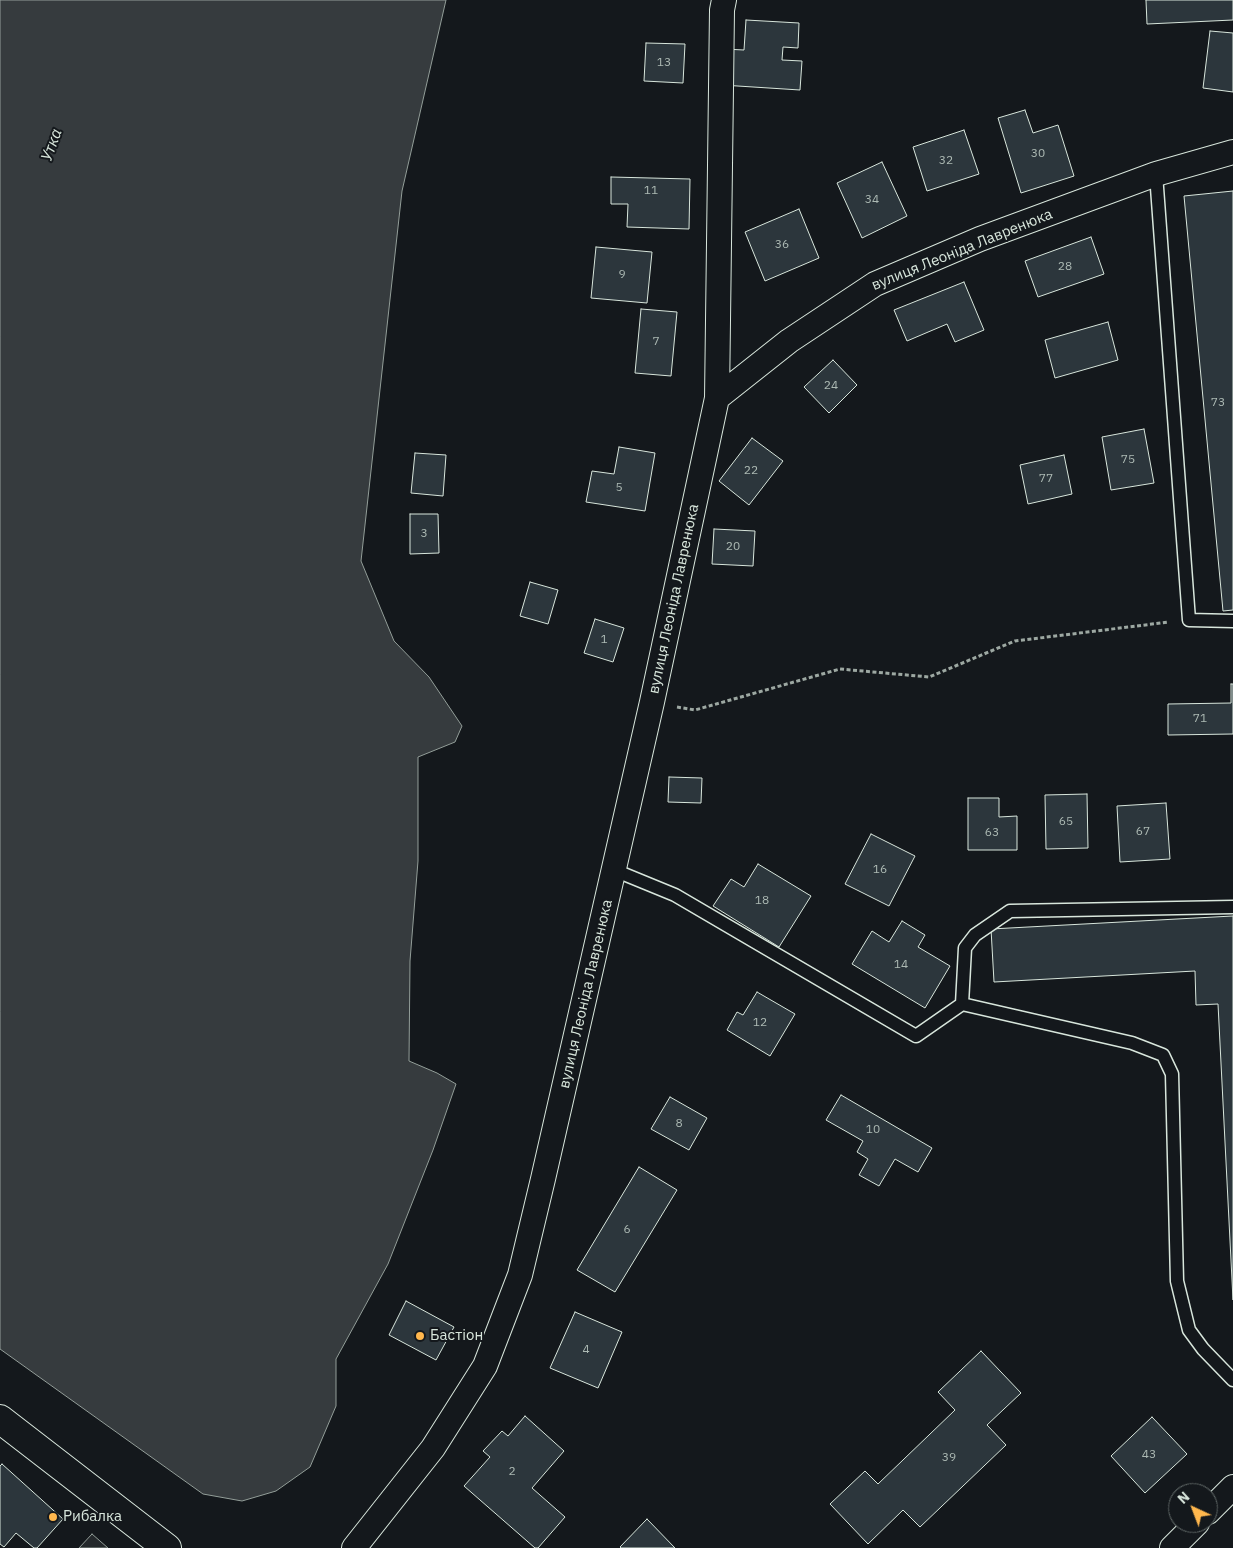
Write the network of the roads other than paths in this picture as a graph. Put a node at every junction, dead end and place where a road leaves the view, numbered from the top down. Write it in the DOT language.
graph roads {
  1 [pos="724,0"];
  2 [pos="1233,152"];
  3 [pos="1156,174"];
  4 [pos="717,398"];
  5 [pos="1233,621"];
  6 [pos="614,870"];
  7 [pos="1233,908"];
  8 [pos="962,1004"];
  9 [pos="1233,1380"];
  10 [pos="0,1419"];
  11 [pos="1233,1487"];
  12 [pos="1218,1502"];
  13 [pos="1187,1533"];
  14 [pos="167,1548"];
  15 [pos="354,1548"];
  16 [pos="1172,1548"];
  1 -- 4 [label="street, вулиця Леоніда Лавренюка"];
  2 -- 3 [label="street, вулиця Леоніда Лавренюка"];
  3 -- 4 [label="street, вулиця Леоніда Лавренюка"];
  3 -- 5 [label="lane"];
  4 -- 6 [label="street, вулиця Леоніда Лавренюка"];
  6 -- 8 [label="lane"];
  6 -- 15 [label="street, вулиця Леоніда Лавренюка"];
  7 -- 8 [label="lane"];
  8 -- 9 [label="lane"];
  10 -- 14 [label="main road"];
  11 -- 12 [label="street"];
  13 -- 16 [label="street"];
}
